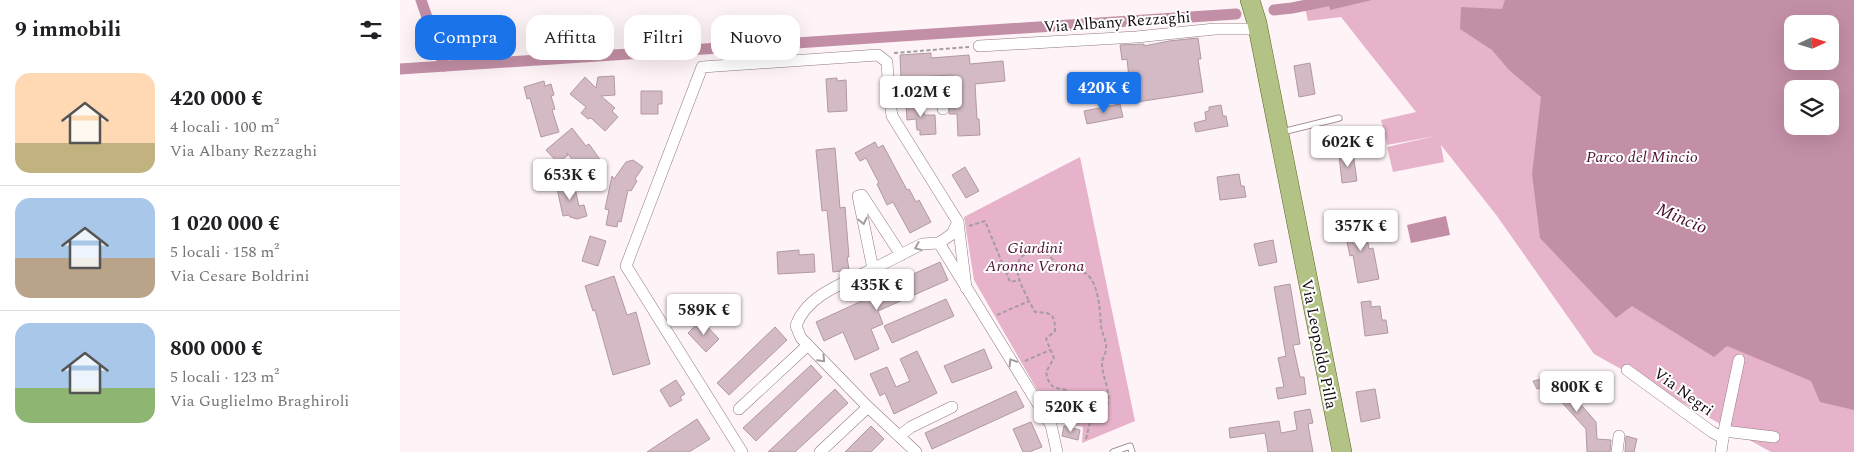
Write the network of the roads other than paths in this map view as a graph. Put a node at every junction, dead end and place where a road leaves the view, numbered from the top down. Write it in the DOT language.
graph roads {
  1 [pos="1250,0"];
  2 [pos="1257,26"];
  3 [pos="979,46"];
  4 [pos="889,95"];
  5 [pos="943,109"];
  6 [pos="1339,118"];
  7 [pos="1278,133"];
  8 [pos="962,225"];
  9 [pos="939,243"];
  10 [pos="901,255"];
  11 [pos="873,269"];
  12 [pos="966,288"];
  13 [pos="808,345"];
  14 [pos="1738,360"];
  15 [pos="1627,370"];
  16 [pos="868,407"];
  17 [pos="952,407"];
  18 [pos="738,409"];
  19 [pos="1724,435"];
  20 [pos="899,436"];
  21 [pos="1619,436"];
  22 [pos="1774,436"];
  23 [pos="736,450"];
  24 [pos="820,452"];
  25 [pos="916,452"];
  26 [pos="1057,452"];
  27 [pos="1113,452"];
  28 [pos="1132,452"];
  29 [pos="1342,452"];
  30 [pos="1617,452"];
  31 [pos="1721,452"];
  1 -- 2 [label="main road, Via Leopoldo Pilla"];
  2 -- 3 [label="street, Via Albany Rezzaghi"];
  2 -- 7 [label="main road, Via Leopoldo Pilla"];
  4 -- 5 [label="street"];
  4 -- 8 [label="street"];
  4 -- 23 [label="street"];
  6 -- 7 [label="lane"];
  7 -- 29 [label="main road, Via Leopoldo Pilla"];
  8 -- 9 [label="street"];
  8 -- 12 [label="street"];
  9 -- 10 [label="street, one-way"];
  9 -- 12 [label="street"];
  10 -- 11 [label="street"];
  10 -- 11 [label="street, one-way"];
  11 -- 13 [label="street"];
  26 -- 12 [label="street, one-way"];
  13 -- 16 [label="street, one-way"];
  13 -- 18 [label="street"];
  14 -- 19 [label="street"];
  15 -- 19 [label="street, Via Negri"];
  16 -- 20 [label="street"];
  16 -- 24 [label="street"];
  17 -- 20 [label="street"];
  19 -- 22 [label="street"];
  19 -- 31 [label="street"];
  20 -- 25 [label="street"];
  21 -- 30 [label="street"];
  27 -- 28 [label="lane"];
}
